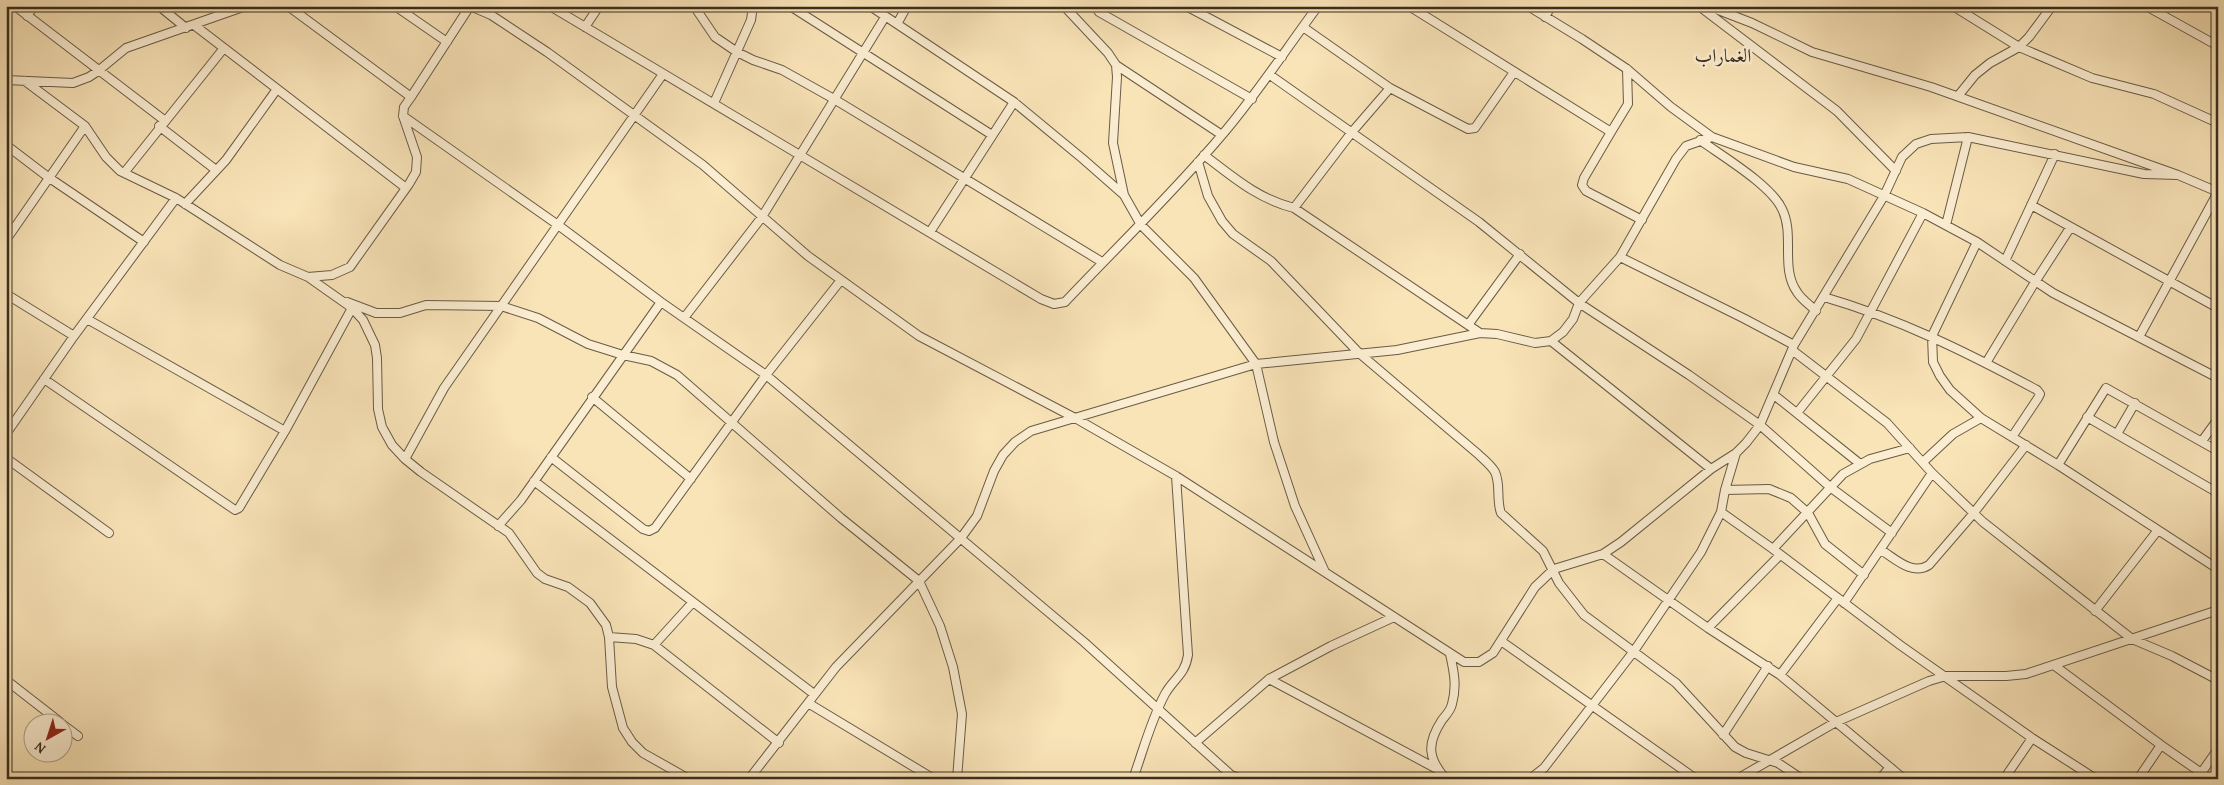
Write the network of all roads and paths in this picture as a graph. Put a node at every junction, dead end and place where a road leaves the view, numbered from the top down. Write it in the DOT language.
graph roads {
  1 [pos="15,6"];
  2 [pos="34,6"];
  3 [pos="160,6"];
  4 [pos="246,6"];
  5 [pos="288,6"];
  6 [pos="395,6"];
  7 [pos="470,6"];
  8 [pos="550,6"];
  9 [pos="599,6"];
  10 [pos="694,6"];
  11 [pos="753,6"];
  12 [pos="790,6"];
  13 [pos="870,6"];
  14 [pos="907,6"];
  15 [pos="1064,6"];
  16 [pos="1094,6"];
  17 [pos="1186,6"];
  18 [pos="1318,6"];
  19 [pos="1409,6"];
  20 [pos="1528,6"];
  21 [pos="1551,6"];
  22 [pos="1699,6"];
  23 [pos="1708,6"];
  24 [pos="1952,6"];
  25 [pos="2052,6"];
  26 [pos="2146,6"];
  27 [pos="27,16"];
  28 [pos="1545,16"];
  29 [pos="885,17"];
  30 [pos="897,24"];
  31 [pos="190,27"];
  32 [pos="585,27"];
  33 [pos="1303,27"];
  34 [pos="447,42"];
  35 [pos="2218,46"];
  36 [pos="2019,47"];
  37 [pos="224,48"];
  38 [pos="737,52"];
  39 [pos="862,52"];
  40 [pos="1282,57"];
  41 [pos="1116,65"];
  42 [pos="1627,69"];
  43 [pos="98,71"];
  44 [pos="1514,72"];
  45 [pos="663,74"];
  46 [pos="1270,75"];
  47 [pos="7,80"];
  48 [pos="25,80"];
  49 [pos="1390,88"];
  50 [pos="277,89"];
  51 [pos="1958,96"];
  52 [pos="411,97"];
  53 [pos="834,98"];
  54 [pos="1252,99"];
  55 [pos="1014,102"];
  56 [pos="714,103"];
  57 [pos="634,115"];
  58 [pos="402,116"];
  59 [pos="2217,122"];
  60 [pos="162,123"];
  61 [pos="85,126"];
  62 [pos="1352,132"];
  63 [pos="1611,132"];
  64 [pos="992,135"];
  65 [pos="1222,135"];
  66 [pos="1712,137"];
  67 [pos="1968,137"];
  68 [pos="1700,140"];
  69 [pos="6,144"];
  70 [pos="799,154"];
  71 [pos="2055,154"];
  72 [pos="1201,159"];
  73 [pos="216,170"];
  74 [pos="1896,171"];
  75 [pos="124,173"];
  76 [pos="2178,176"];
  77 [pos="48,177"];
  78 [pos="965,178"];
  79 [pos="406,188"];
  80 [pos="2218,192"];
  81 [pos="1124,195"];
  82 [pos="1884,196"];
  83 [pos="176,198"];
  84 [pos="185,204"];
  85 [pos="2031,205"];
  86 [pos="1294,208"];
  87 [pos="1923,213"];
  88 [pos="762,217"];
  89 [pos="1642,220"];
  90 [pos="558,225"];
  91 [pos="1141,225"];
  92 [pos="1946,225"];
  93 [pos="2070,228"];
  94 [pos="930,232"];
  95 [pos="6,240"];
  96 [pos="144,242"];
  97 [pos="1977,242"];
  98 [pos="1520,254"];
  99 [pos="1620,257"];
  100 [pos="2005,261"];
  101 [pos="1102,262"];
  102 [pos="308,277"];
  103 [pos="841,280"];
  104 [pos="2169,281"];
  105 [pos="2035,282"];
  106 [pos="6,294"];
  107 [pos="1824,297"];
  108 [pos="343,300"];
  109 [pos="661,302"];
  110 [pos="1579,303"];
  111 [pos="501,306"];
  112 [pos="352,308"];
  113 [pos="2218,308"];
  114 [pos="1870,310"];
  115 [pos="1816,312"];
  116 [pos="684,318"];
  117 [pos="87,319"];
  118 [pos="1468,325"];
  119 [pos="1480,333"];
  120 [pos="74,336"];
  121 [pos="1932,336"];
  122 [pos="2139,337"];
  123 [pos="1551,341"];
  124 [pos="1793,348"];
  125 [pos="1359,353"];
  126 [pos="622,355"];
  127 [pos="1986,363"];
  128 [pos="1256,364"];
  129 [pos="766,375"];
  130 [pos="1827,376"];
  131 [pos="2218,378"];
  132 [pos="44,379"];
  133 [pos="1774,395"];
  134 [pos="592,397"];
  135 [pos="2135,404"];
  136 [pos="1797,413"];
  137 [pos="2087,417"];
  138 [pos="1075,418"];
  139 [pos="1982,418"];
  140 [pos="2218,419"];
  141 [pos="732,422"];
  142 [pos="1760,425"];
  143 [pos="285,431"];
  144 [pos="6,434"];
  145 [pos="2117,434"];
  146 [pos="2012,436"];
  147 [pos="2202,441"];
  148 [pos="2026,445"];
  149 [pos="1910,448"];
  150 [pos="2218,451"];
  151 [pos="1736,453"];
  152 [pos="551,456"];
  153 [pos="6,458"];
  154 [pos="405,459"];
  155 [pos="1923,462"];
  156 [pos="1859,464"];
  157 [pos="2058,465"];
  158 [pos="1711,469"];
  159 [pos="1932,473"];
  160 [pos="1176,476"];
  161 [pos="691,479"];
  162 [pos="534,481"];
  163 [pos="1830,487"];
  164 [pos="1724,490"];
  165 [pos="2218,493"];
  166 [pos="1721,512"];
  167 [pos="1808,513"];
  168 [pos="1973,514"];
  169 [pos="498,526"];
  170 [pos="2158,530"];
  171 [pos="109,533"];
  172 [pos="1892,533"];
  173 [pos="961,538"];
  174 [pos="1881,550"];
  175 [pos="1777,552"];
  176 [pos="1603,554"];
  177 [pos="1554,569"];
  178 [pos="2218,569"];
  179 [pos="1325,572"];
  180 [pos="1864,576"];
  181 [pos="919,581"];
  182 [pos="1668,601"];
  183 [pos="1841,601"];
  184 [pos="693,602"];
  185 [pos="2095,610"];
  186 [pos="2218,610"];
  187 [pos="1394,617"];
  188 [pos="1708,628"];
  189 [pos="609,638"];
  190 [pos="2132,639"];
  191 [pos="1501,640"];
  192 [pos="654,645"];
  193 [pos="1634,651"];
  194 [pos="1450,654"];
  195 [pos="1768,666"];
  196 [pos="2055,666"];
  197 [pos="1780,675"];
  198 [pos="1946,676"];
  199 [pos="1269,678"];
  200 [pos="6,680"];
  201 [pos="2218,680"];
  202 [pos="814,694"];
  203 [pos="808,703"];
  204 [pos="1592,705"];
  205 [pos="1158,709"];
  206 [pos="47,712"];
  207 [pos="1836,722"];
  208 [pos="72,731"];
  209 [pos="1723,735"];
  210 [pos="78,736"];
  211 [pos="2032,738"];
  212 [pos="778,742"];
  213 [pos="1195,743"];
  214 [pos="2162,745"];
  215 [pos="2218,749"];
  216 [pos="1769,759"];
  217 [pos="1890,768"];
  218 [pos="1437,769"];
  219 [pos="2199,775"];
  220 [pos="1230,777"];
  221 [pos="689,779"];
  222 [pos="749,779"];
  223 [pos="934,779"];
  224 [pos="956,779"];
  225 [pos="1133,779"];
  226 [pos="1241,779"];
  227 [pos="1446,779"];
  228 [pos="1530,779"];
  229 [pos="1696,779"];
  230 [pos="1737,779"];
  231 [pos="1802,779"];
  232 [pos="1880,779"];
  233 [pos="1904,779"];
  234 [pos="2004,779"];
  235 [pos="2096,779"];
  236 [pos="2138,779"];
  237 [pos="2210,779"];
  1 -- 27 [label="street"];
  2 -- 27 [label="street"];
  3 -- 31 [label="street"];
  4 -- 31 [label="street"];
  5 -- 52 [label="street"];
  6 -- 34 [label="street"];
  7 -- 34 [label="street"];
  7 -- 57 [label="street"];
  8 -- 32 [label="street"];
  9 -- 32 [label="street"];
  10 -- 38 [label="street"];
  11 -- 38 [label="street"];
  12 -- 39 [label="street"];
  13 -- 29 [label="street"];
  14 -- 30 [label="street"];
  15 -- 41 [label="street"];
  16 -- 54 [label="street"];
  17 -- 40 [label="street"];
  18 -- 33 [label="street"];
  19 -- 44 [label="street"];
  20 -- 28 [label="street"];
  21 -- 28 [label="street"];
  22 -- 74 [label="street"];
  23 -- 51 [label="street"];
  24 -- 36 [label="street"];
  25 -- 36 [label="street"];
  26 -- 35 [label="street"];
  27 -- 43 [label="street"];
  28 -- 42 [label="street"];
  29 -- 30 [label="street"];
  29 -- 39 [label="street"];
  30 -- 55 [label="street"];
  31 -- 37 [label="street"];
  31 -- 43 [label="street"];
  32 -- 45 [label="street"];
  33 -- 40 [label="street"];
  33 -- 49 [label="street"];
  34 -- 52 [label="street"];
  36 -- 51 [label="street"];
  36 -- 59 [label="street"];
  37 -- 50 [label="street"];
  37 -- 60 [label="street"];
  38 -- 53 [label="street"];
  38 -- 56 [label="street"];
  39 -- 53 [label="street"];
  39 -- 64 [label="street"];
  40 -- 46 [label="street"];
  41 -- 65 [label="street"];
  41 -- 81 [label="street"];
  42 -- 63 [label="street"];
  42 -- 66 [label="street"];
  43 -- 48 [label="street"];
  43 -- 60 [label="street"];
  44 -- 49 [label="street"];
  44 -- 63 [label="street"];
  45 -- 56 [label="street"];
  45 -- 57 [label="street"];
  46 -- 54 [label="street"];
  46 -- 62 [label="street"];
  47 -- 48 [label="street"];
  48 -- 61 [label="street"];
  49 -- 62 [label="street"];
  50 -- 73 [label="street"];
  50 -- 79 [label="street"];
  51 -- 76 [label="street"];
  52 -- 58 [label="street"];
  53 -- 70 [label="street"];
  53 -- 78 [label="street"];
  54 -- 65 [label="street"];
  55 -- 64 [label="street"];
  55 -- 81 [label="street"];
  56 -- 70 [label="street"];
  57 -- 88 [label="street"];
  57 -- 90 [label="street"];
  58 -- 79 [label="street"];
  58 -- 90 [label="street"];
  60 -- 73 [label="street"];
  60 -- 75 [label="street"];
  61 -- 75 [label="street"];
  61 -- 77 [label="street"];
  62 -- 86 [label="street"];
  62 -- 98 [label="street"];
  63 -- 89 [label="street"];
  64 -- 78 [label="street"];
  65 -- 72 [label="street"];
  66 -- 68 [label="street"];
  66 -- 82 [label="street"];
  67 -- 71 [label="street"];
  67 -- 74 [label="street"];
  67 -- 92 [label="street"];
  68 -- 89 [label="street"];
  68 -- 115 [label="street"];
  69 -- 77 [label="street"];
  70 -- 88 [label="street"];
  70 -- 94 [label="street"];
  71 -- 76 [label="street"];
  71 -- 85 [label="street"];
  72 -- 86 [label="street"];
  72 -- 91 [label="street"];
  72 -- 125 [label="street"];
  73 -- 84 [label="street"];
  74 -- 82 [label="street"];
  75 -- 83 [label="street"];
  76 -- 80 [label="street"];
  77 -- 95 [label="street"];
  77 -- 96 [label="street"];
  78 -- 94 [label="street"];
  78 -- 101 [label="street"];
  79 -- 102 [label="street"];
  80 -- 104 [label="street"];
  81 -- 91 [label="street"];
  82 -- 87 [label="street"];
  82 -- 107 [label="street"];
  83 -- 84 [label="street"];
  83 -- 96 [label="street"];
  84 -- 102 [label="street"];
  85 -- 93 [label="street"];
  85 -- 100 [label="street"];
  86 -- 118 [label="street"];
  87 -- 92 [label="street"];
  87 -- 114 [label="street"];
  88 -- 103 [label="street"];
  88 -- 116 [label="street"];
  89 -- 99 [label="street"];
  90 -- 109 [label="street"];
  90 -- 111 [label="street"];
  91 -- 101 [label="street"];
  91 -- 128 [label="street"];
  92 -- 97 [label="street"];
  93 -- 104 [label="street"];
  93 -- 105 [label="street"];
  94 -- 101 [label="street"];
  96 -- 117 [label="street"];
  97 -- 100 [label="street"];
  97 -- 121 [label="street"];
  98 -- 110 [label="street"];
  98 -- 118 [label="street"];
  99 -- 110 [label="street"];
  99 -- 124 [label="street"];
  100 -- 105 [label="street"];
  102 -- 108 [label="street"];
  103 -- 129 [label="street"];
  103 -- 138 [label="street"];
  104 -- 113 [label="street"];
  104 -- 122 [label="street"];
  105 -- 122 [label="street"];
  105 -- 127 [label="street"];
  106 -- 120 [label="street"];
  107 -- 114 [label="street"];
  107 -- 115 [label="street"];
  108 -- 111 [label="street"];
  108 -- 112 [label="street"];
  109 -- 116 [label="street"];
  109 -- 126 [label="street"];
  110 -- 123 [label="street"];
  110 -- 142 [label="street"];
  111 -- 126 [label="street"];
  111 -- 154 [label="street"];
  112 -- 143 [label="street"];
  112 -- 154 [label="street"];
  114 -- 121 [label="street"];
  114 -- 130 [label="street"];
  115 -- 124 [label="street"];
  116 -- 129 [label="street"];
  117 -- 120 [label="street"];
  117 -- 143 [label="street"];
  118 -- 119 [label="street"];
  119 -- 123 [label="street"];
  119 -- 125 [label="street"];
  120 -- 132 [label="street"];
  121 -- 127 [label="street"];
  121 -- 139 [label="street"];
  122 -- 131 [label="street"];
  123 -- 158 [label="street"];
  124 -- 130 [label="street"];
  124 -- 133 [label="street"];
  125 -- 128 [label="street"];
  125 -- 177 [label="street"];
  126 -- 134 [label="street"];
  126 -- 141 [label="street"];
  127 -- 146 [label="street"];
  128 -- 138 [label="street"];
  128 -- 179 [label="street"];
  129 -- 141 [label="street"];
  129 -- 173 [label="street"];
  130 -- 136 [label="street"];
  130 -- 149 [label="street"];
  132 -- 143 [label="street"];
  132 -- 144 [label="street"];
  133 -- 136 [label="street"];
  133 -- 142 [label="street"];
  134 -- 152 [label="street"];
  134 -- 161 [label="street"];
  135 -- 137 [label="street"];
  135 -- 145 [label="street"];
  135 -- 147 [label="street"];
  136 -- 156 [label="street"];
  137 -- 145 [label="street"];
  137 -- 157 [label="street"];
  138 -- 160 [label="street"];
  138 -- 173 [label="street"];
  139 -- 146 [label="street"];
  139 -- 155 [label="street"];
  140 -- 147 [label="street"];
  141 -- 161 [label="street"];
  141 -- 181 [label="street"];
  142 -- 151 [label="street"];
  142 -- 163 [label="street"];
  145 -- 165 [label="street"];
  146 -- 148 [label="street"];
  147 -- 150 [label="street"];
  148 -- 157 [label="street"];
  148 -- 168 [label="street"];
  149 -- 155 [label="street"];
  149 -- 156 [label="street"];
  151 -- 158 [label="street"];
  151 -- 164 [label="street"];
  152 -- 161 [label="street"];
  152 -- 162 [label="street"];
  153 -- 171 [label="street"];
  154 -- 169 [label="street"];
  155 -- 159 [label="street"];
  156 -- 163 [label="street"];
  157 -- 170 [label="street"];
  158 -- 176 [label="street"];
  159 -- 168 [label="street"];
  159 -- 172 [label="street"];
  160 -- 179 [label="street"];
  160 -- 205 [label="street"];
  162 -- 169 [label="street"];
  162 -- 184 [label="street"];
  163 -- 167 [label="street"];
  163 -- 172 [label="street"];
  164 -- 166 [label="street"];
  164 -- 167 [label="street"];
  166 -- 175 [label="street"];
  166 -- 182 [label="street"];
  167 -- 175 [label="street"];
  167 -- 180 [label="street"];
  168 -- 174 [label="street"];
  168 -- 185 [label="street"];
  169 -- 189 [label="street"];
  170 -- 178 [label="street"];
  170 -- 185 [label="street"];
  172 -- 174 [label="street"];
  173 -- 181 [label="street"];
  173 -- 205 [label="street"];
  174 -- 180 [label="street"];
  175 -- 183 [label="street"];
  175 -- 188 [label="street"];
  176 -- 177 [label="street"];
  176 -- 182 [label="street"];
  177 -- 191 [label="street"];
  177 -- 193 [label="street"];
  179 -- 187 [label="street"];
  180 -- 183 [label="street"];
  181 -- 202 [label="street"];
  181 -- 224 [label="street"];
  182 -- 188 [label="street"];
  182 -- 193 [label="street"];
  183 -- 197 [label="street"];
  183 -- 198 [label="street"];
  184 -- 192 [label="street"];
  184 -- 202 [label="street"];
  185 -- 190 [label="street"];
  186 -- 190 [label="street"];
  187 -- 194 [label="street"];
  187 -- 199 [label="street"];
  188 -- 195 [label="street"];
  189 -- 192 [label="street"];
  189 -- 221 [label="street"];
  190 -- 196 [label="street"];
  190 -- 201 [label="street"];
  191 -- 194 [label="street"];
  191 -- 204 [label="street"];
  192 -- 212 [label="street"];
  193 -- 204 [label="street"];
  193 -- 209 [label="street"];
  194 -- 218 [label="street"];
  195 -- 197 [label="street"];
  195 -- 209 [label="street"];
  196 -- 198 [label="street"];
  196 -- 214 [label="street"];
  197 -- 207 [label="street"];
  198 -- 207 [label="street"];
  198 -- 211 [label="street"];
  199 -- 213 [label="street"];
  199 -- 218 [label="street"];
  200 -- 206 [label="street"];
  202 -- 203 [label="street"];
  203 -- 212 [label="street"];
  203 -- 223 [label="street"];
  204 -- 228 [label="street"];
  204 -- 229 [label="street"];
  205 -- 213 [label="street"];
  205 -- 225 [label="street"];
  207 -- 216 [label="street"];
  207 -- 217 [label="street"];
  208 -- 210 [label="street"];
  209 -- 216 [label="street"];
  211 -- 234 [label="street"];
  211 -- 235 [label="street"];
  212 -- 222 [label="street"];
  213 -- 220 [label="street"];
  214 -- 219 [label="street"];
  214 -- 236 [label="street"];
  215 -- 219 [label="street"];
  216 -- 230 [label="street"];
  216 -- 231 [label="street"];
  217 -- 232 [label="street"];
  217 -- 233 [label="street"];
  218 -- 227 [label="street"];
  219 -- 237 [label="street"];
  220 -- 226 [label="street"];
}
